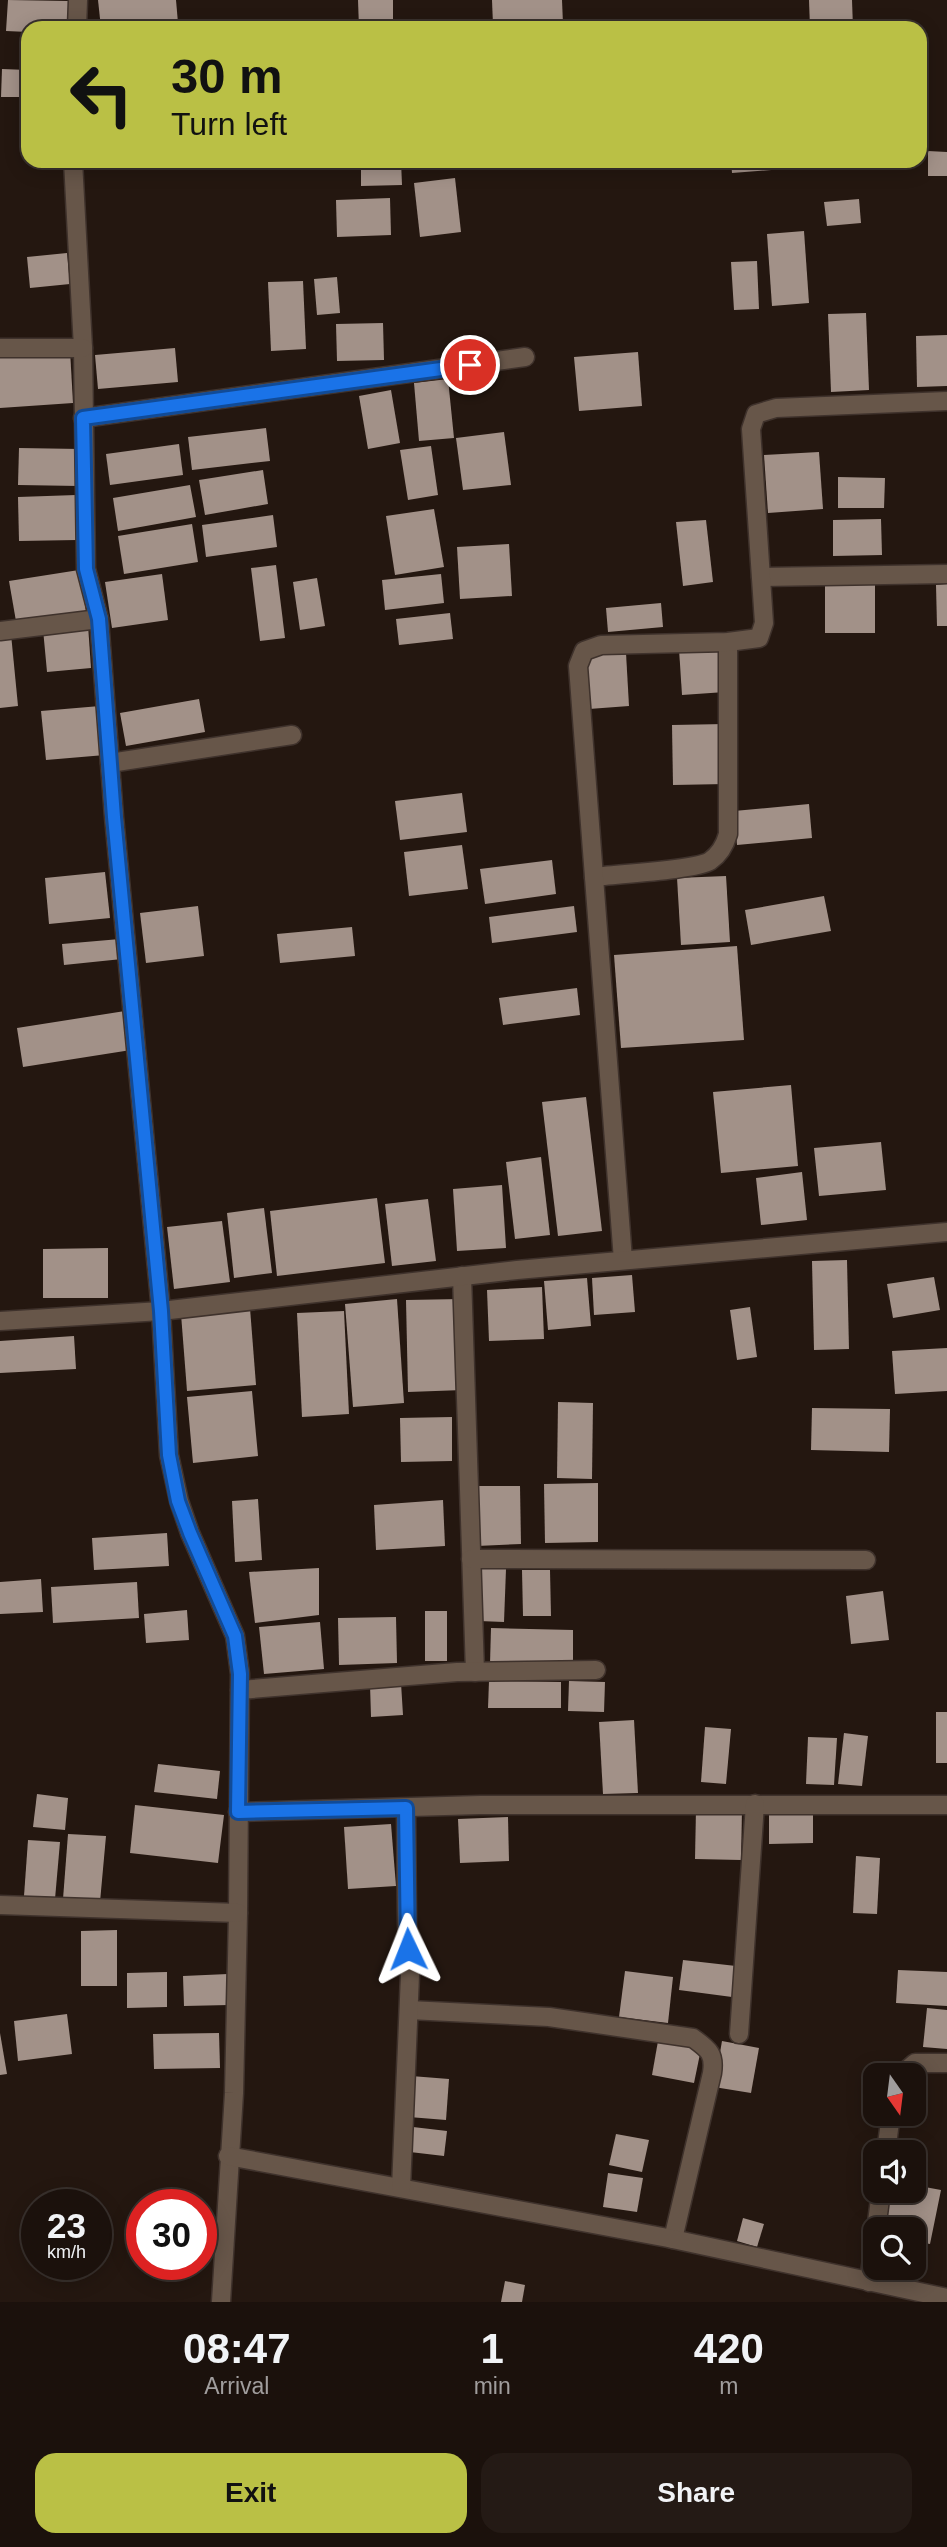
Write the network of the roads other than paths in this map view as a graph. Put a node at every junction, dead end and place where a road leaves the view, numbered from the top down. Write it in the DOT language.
graph roads {
  1 [pos="78,0"];
  2 [pos="77,21"];
  3 [pos="73,168"];
  4 [pos="0,348"];
  5 [pos="83,348"];
  6 [pos="525,357"];
  7 [pos="947,401"];
  8 [pos="83,418"];
  9 [pos="947,574"];
  10 [pos="761,577"];
  11 [pos="99,619"];
  12 [pos="0,631"];
  13 [pos="727,642"];
  14 [pos="292,735"];
  15 [pos="110,763"];
  16 [pos="594,877"];
  17 [pos="947,1232"];
  18 [pos="623,1260"];
  19 [pos="462,1276"];
  20 [pos="161,1311"];
  21 [pos="0,1321"];
  22 [pos="471,1559"];
  23 [pos="866,1560"];
  24 [pos="596,1670"];
  25 [pos="475,1672"];
  26 [pos="240,1690"];
  27 [pos="755,1804"];
  28 [pos="947,1805"];
  29 [pos="406,1808"];
  30 [pos="238,1812"];
  31 [pos="0,1905"];
  32 [pos="238,1913"];
  33 [pos="409,2010"];
  34 [pos="739,2034"];
  35 [pos="926,2063"];
  36 [pos="947,2063"];
  37 [pos="228,2156"];
  38 [pos="401,2188"];
  39 [pos="673,2239"];
  40 [pos="869,2282"];
  41 [pos="947,2298"];
  42 [pos="221,2302"];
  1 -- 2 [label="street"];
  3 -- 5 [label="street"];
  4 -- 5 [label="street"];
  5 -- 8 [label="street"];
  6 -- 8 [label="street"];
  7 -- 10 [label="street"];
  8 -- 11 [label="street"];
  9 -- 10 [label="street"];
  10 -- 13 [label="street"];
  11 -- 12 [label="street"];
  11 -- 15 [label="street"];
  13 -- 16 [label="street"];
  13 -- 16 [label="street"];
  14 -- 15 [label="street"];
  15 -- 20 [label="street"];
  16 -- 18 [label="street"];
  17 -- 18 [label="street"];
  18 -- 19 [label="street"];
  19 -- 20 [label="street"];
  19 -- 22 [label="street"];
  20 -- 21 [label="street"];
  20 -- 26 [label="street"];
  22 -- 23 [label="street"];
  22 -- 25 [label="street"];
  24 -- 25 [label="street"];
  25 -- 26 [label="street"];
  26 -- 30 [label="street"];
  27 -- 28 [label="street"];
  27 -- 29 [label="street"];
  27 -- 34 [label="street"];
  29 -- 30 [label="street"];
  29 -- 33 [label="street"];
  30 -- 32 [label="street"];
  31 -- 32 [label="street"];
  32 -- 37 [label="street"];
  33 -- 38 [label="street"];
  33 -- 39 [label="street"];
  35 -- 36 [label="street"];
  37 -- 38 [label="street"];
  37 -- 42 [label="street"];
  38 -- 39 [label="street"];
  39 -- 40 [label="street"];
  40 -- 41 [label="street"];
}
